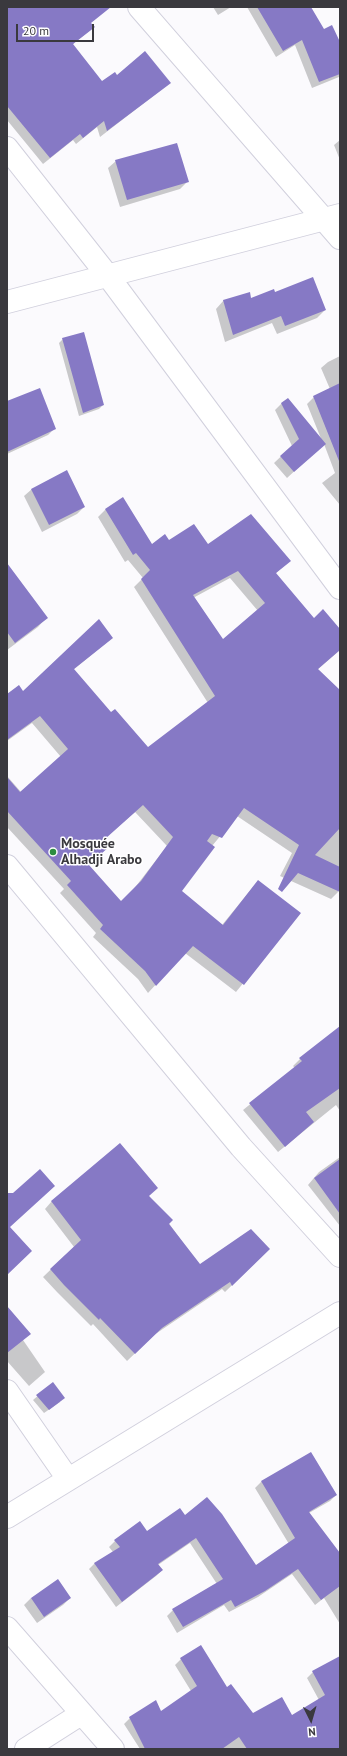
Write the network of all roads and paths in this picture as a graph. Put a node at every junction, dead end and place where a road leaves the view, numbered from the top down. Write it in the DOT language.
graph roads {
  1 [pos="139,7"];
  2 [pos="7,148"];
  3 [pos="332,217"];
  4 [pos="340,238"];
  5 [pos="108,276"];
  6 [pos="7,302"];
  7 [pos="340,588"];
  8 [pos="7,866"];
  9 [pos="340,1256"];
  10 [pos="340,1313"];
  11 [pos="7,1391"];
  12 [pos="68,1478"];
  13 [pos="7,1516"];
  14 [pos="7,1628"];
  15 [pos="82,1714"];
  16 [pos="26,1749"];
  17 [pos="113,1749"];
  1 -- 3 [label="street"];
  2 -- 5 [label="street"];
  3 -- 4 [label="street"];
  3 -- 5 [label="street"];
  5 -- 6 [label="street"];
  5 -- 7 [label="street"];
  8 -- 9 [label="street"];
  10 -- 12 [label="street"];
  11 -- 12 [label="street"];
  12 -- 13 [label="street"];
  14 -- 15 [label="street"];
  15 -- 16 [label="street"];
  15 -- 17 [label="street"];
}
